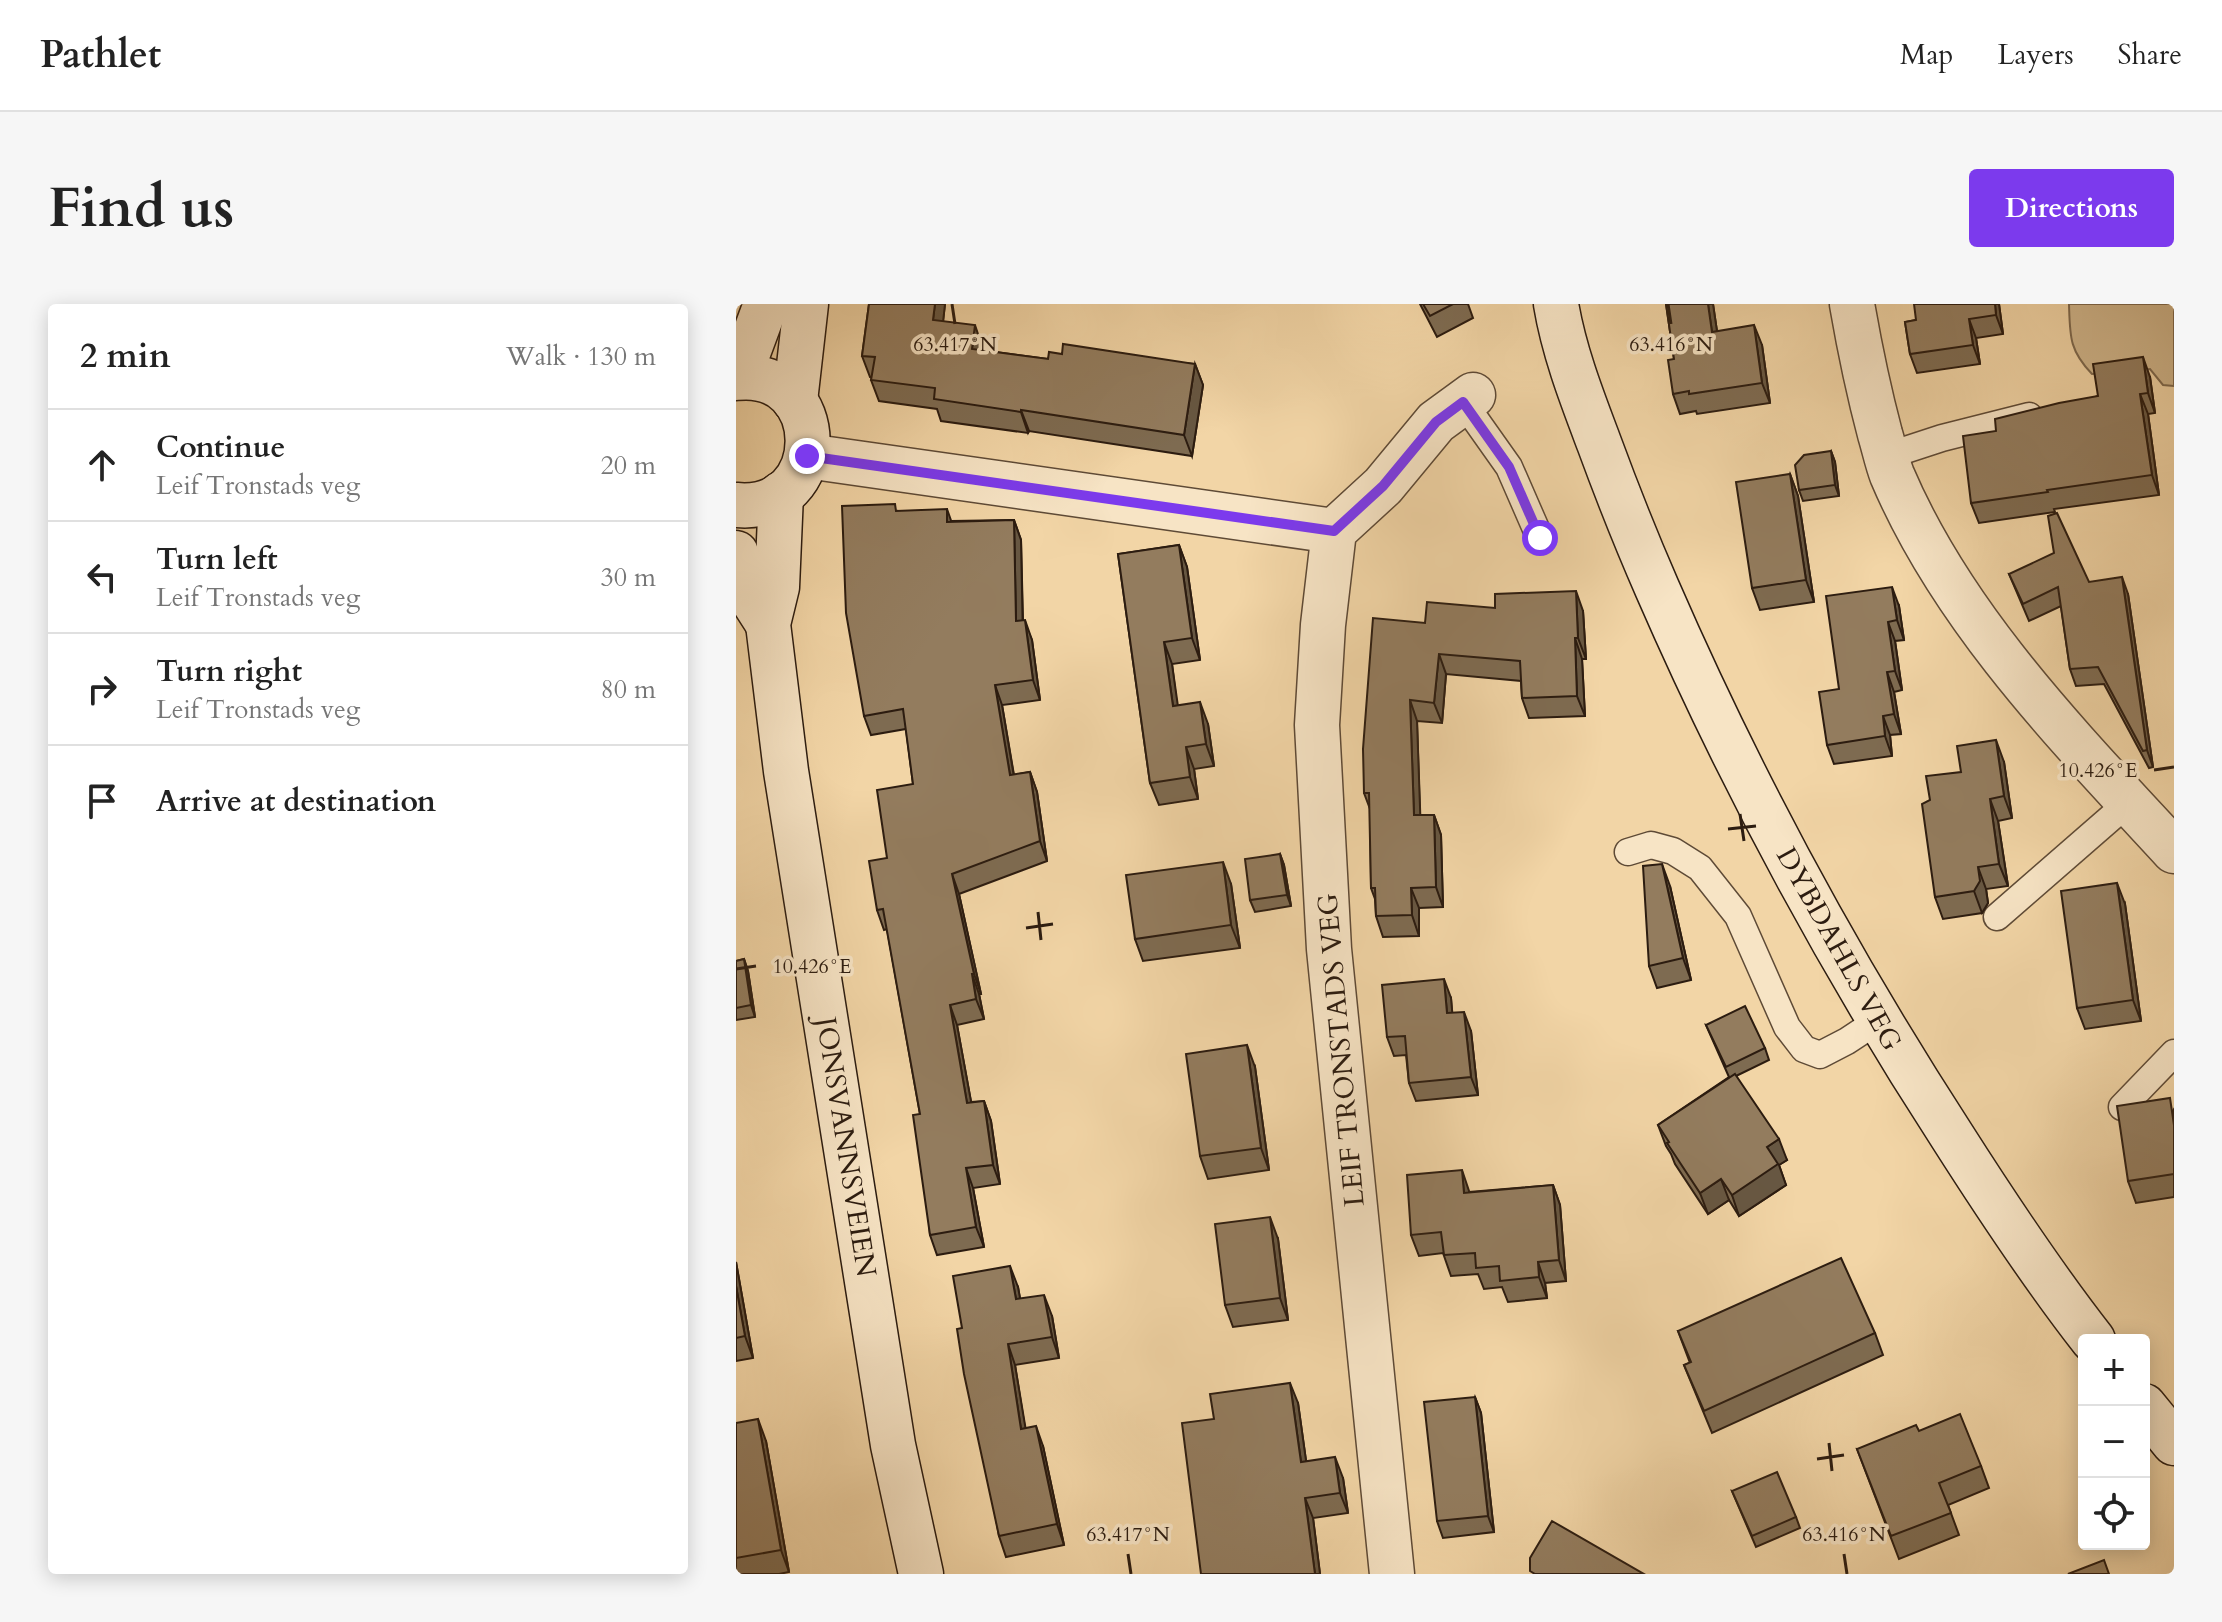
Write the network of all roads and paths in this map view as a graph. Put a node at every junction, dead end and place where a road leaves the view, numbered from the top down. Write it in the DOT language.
graph roads {
  1 [pos="766,304"];
  2 [pos="806,304"];
  3 [pos="1556,304"];
  4 [pos="1852,304"];
  5 [pos="738,377"];
  6 [pos="1468,398"];
  7 [pos="795,401"];
  8 [pos="2057,409"];
  9 [pos="807,456"];
  10 [pos="1887,456"];
  11 [pos="781,494"];
  12 [pos="736,505"];
  13 [pos="1334,531"];
  14 [pos="1540,538"];
  15 [pos="736,553"];
  16 [pos="768,624"];
  17 [pos="2129,802"];
  18 [pos="2174,851"];
  19 [pos="1628,852"];
  20 [pos="1997,917"];
  21 [pos="1879,1020"];
  22 [pos="2174,1053"];
  23 [pos="2122,1107"];
  24 [pos="2089,1334"];
  25 [pos="2150,1413"];
  26 [pos="2174,1443"];
  27 [pos="1397,1572"];
  28 [pos="921,1574"];
  1 -- 5 [label="street"];
  2 -- 7 [label="street"];
  3 -- 21 [label="street, DYBDAHLS VEG"];
  4 -- 10 [label="street"];
  5 -- 7 [label="street"];
  6 -- 13 [label="street"];
  6 -- 14 [label="lane"];
  7 -- 9 [label="street"];
  8 -- 10 [label="lane"];
  9 -- 11 [label="street"];
  9 -- 13 [label="street"];
  10 -- 17 [label="street"];
  11 -- 12 [label="street"];
  11 -- 16 [label="street, JONSVANNSVEIEN"];
  13 -- 27 [label="street, LEIF TRONSTADS VEG"];
  15 -- 16 [label="street, JONSVANNSVEIEN"];
  16 -- 28 [label="street, JONSVANNSVEIEN"];
  17 -- 18 [label="street"];
  17 -- 20 [label="lane"];
  19 -- 21 [label="lane"];
  21 -- 24 [label="street, DYBDAHLS VEG"];
  22 -- 23 [label="lane"];
  25 -- 26 [label="street"];
}
